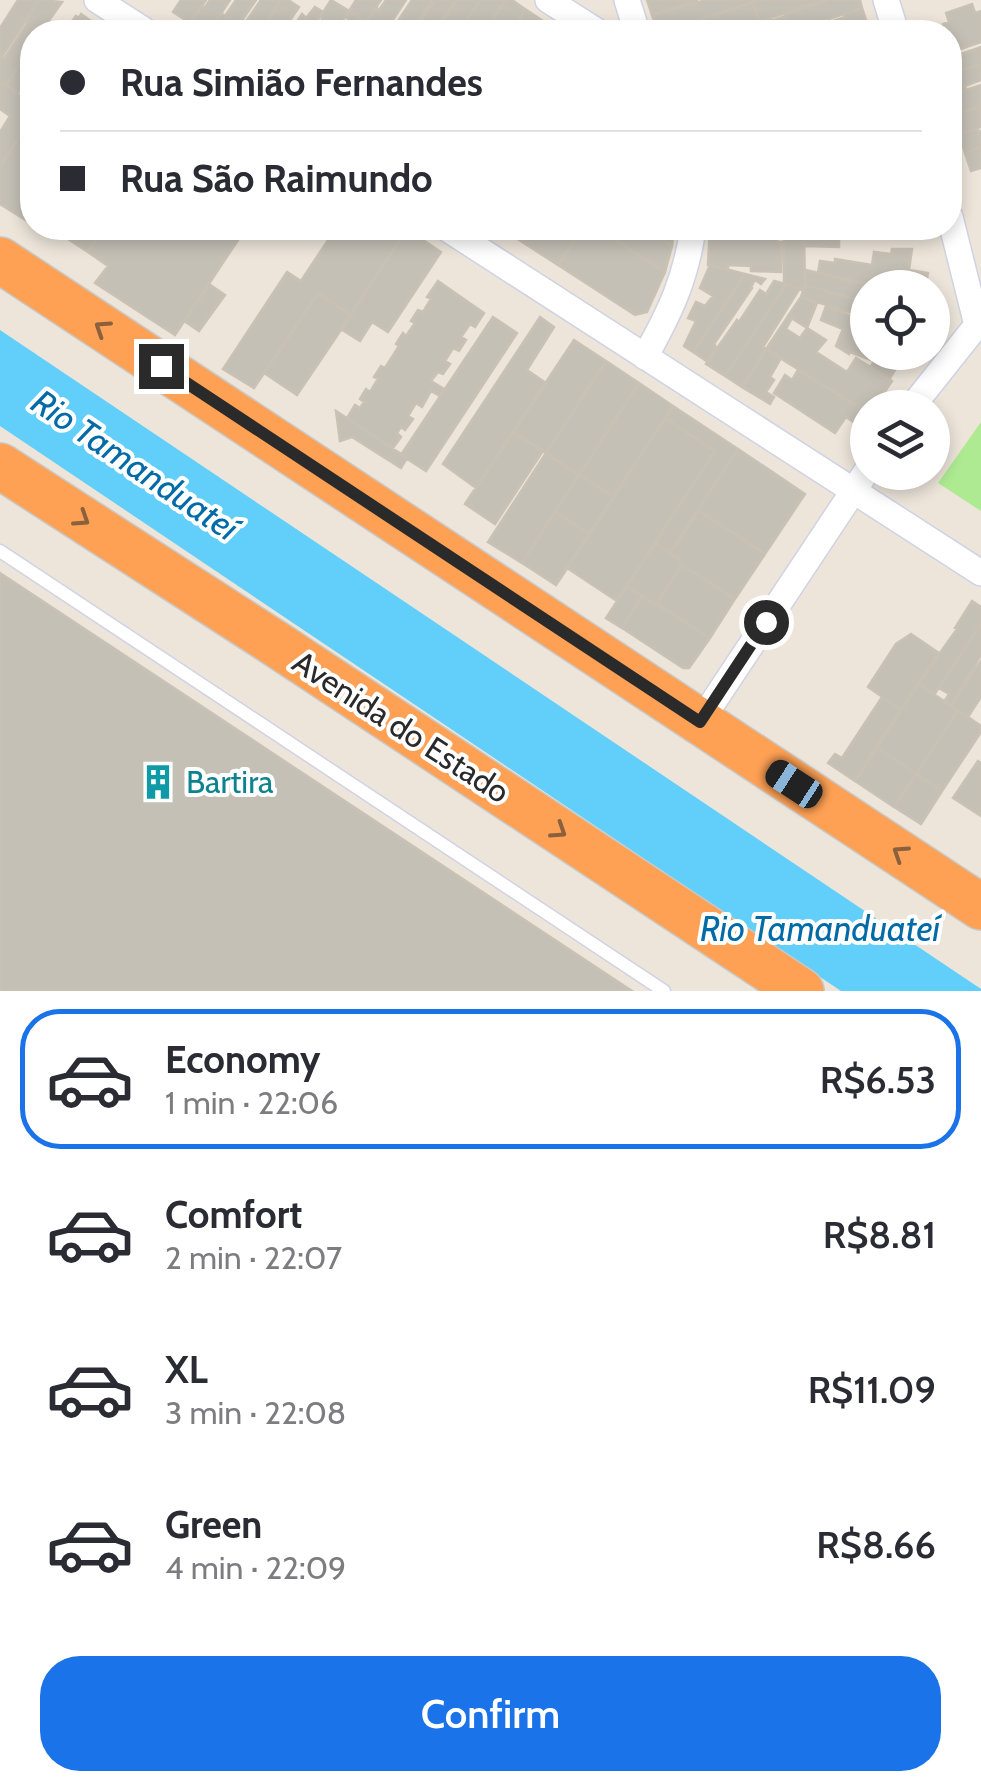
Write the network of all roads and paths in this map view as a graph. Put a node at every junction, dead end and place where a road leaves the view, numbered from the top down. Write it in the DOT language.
graph roads {
  1 [pos="97,0"];
  2 [pos="548,0"];
  3 [pos="128,20"];
  4 [pos="579,20"];
  5 [pos="465,240"];
  6 [pos="692,240"];
  7 [pos="956,240"];
  8 [pos="0,260"];
  9 [pos="979,323"];
  10 [pos="645,357"];
  11 [pos="925,390"];
  12 [pos="0,466"];
  13 [pos="850,473"];
  14 [pos="854,490"];
  15 [pos="875,490"];
  16 [pos="0,552"];
  17 [pos="981,573"];
  18 [pos="700,722"];
  19 [pos="981,907"];
  20 [pos="664,991"];
  21 [pos="801,991"];
  1 -- 3 [label="street"];
  2 -- 4 [label="street"];
  5 -- 10 [label="street"];
  6 -- 10 [label="street"];
  7 -- 9 [label="street"];
  18 -- 8 [label="highway, one-way"];
  9 -- 11 [label="street"];
  10 -- 13 [label="street"];
  12 -- 21 [label="highway, Avenida do Estado, one-way"];
  14 -- 18 [label="street"];
  15 -- 17 [label="street"];
  16 -- 20 [label="lane"];
  19 -- 18 [label="highway, one-way"];
}
